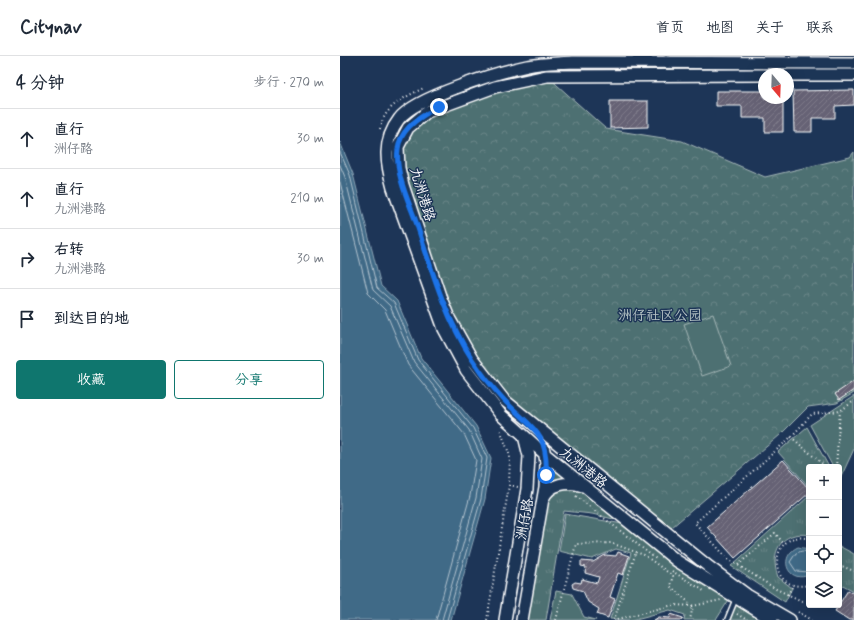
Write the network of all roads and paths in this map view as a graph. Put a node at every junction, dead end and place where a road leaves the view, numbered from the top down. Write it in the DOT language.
graph roads {
  1 [pos="848,60"];
  2 [pos="758,75"];
  3 [pos="794,75"];
  4 [pos="854,75"];
  5 [pos="854,401"];
  6 [pos="840,411"];
  7 [pos="533,426"];
  8 [pos="524,436"];
  9 [pos="791,437"];
  10 [pos="546,455"];
  11 [pos="579,463"];
  12 [pos="822,464"];
  13 [pos="836,464"];
  14 [pos="527,489"];
  15 [pos="588,489"];
  16 [pos="542,504"];
  17 [pos="806,538"];
  18 [pos="784,544"];
  19 [pos="636,552"];
  20 [pos="738,565"];
  21 [pos="842,566"];
  22 [pos="854,571"];
  23 [pos="793,585"];
  24 [pos="806,585"];
  25 [pos="788,594"];
  26 [pos="736,598"];
  27 [pos="802,601"];
  28 [pos="693,606"];
  29 [pos="791,609"];
  30 [pos="505,620"];
  31 [pos="522,620"];
  32 [pos="556,620"];
  33 [pos="614,620"];
  34 [pos="690,620"];
  35 [pos="727,620"];
  36 [pos="772,620"];
  37 [pos="790,620"];
  38 [pos="812,620"];
  1 -- 8 [label="street, 九洲港路"];
  2 -- 7 [label="street, 九洲港路"];
  3 -- 4 [label="street"];
  5 -- 6 [label="path"];
  6 -- 9 [label="path"];
  6 -- 13 [label="path"];
  7 -- 10 [label="street, 洲仔路"];
  7 -- 11 [label="street, 九洲港路"];
  8 -- 10 [label="street, 九洲港路"];
  8 -- 14 [label="street, 洲仔路"];
  9 -- 12 [label="path"];
  9 -- 20 [label="path"];
  10 -- 11 [label="street"];
  10 -- 14 [label="street"];
  10 -- 15 [label="street, 九洲港路"];
  10 -- 16 [label="street, 洲仔路"];
  11 -- 37 [label="street, 九洲港路"];
  14 -- 30 [label="street, 洲仔路"];
  15 -- 16 [label="street"];
  15 -- 26 [label="street, 九洲港路"];
  16 -- 31 [label="street, 洲仔路"];
  17 -- 18 [label="path"];
  18 -- 20 [label="path"];
  18 -- 23 [label="path"];
  19 -- 28 [label="path"];
  19 -- 32 [label="path"];
  19 -- 33 [label="path"];
  20 -- 25 [label="path"];
  21 -- 22 [label="path"];
  23 -- 24 [label="path"];
  23 -- 25 [label="path"];
  25 -- 27 [label="path"];
  26 -- 28 [label="path"];
  26 -- 35 [label="lane"];
  26 -- 36 [label="street, 九洲港路"];
  28 -- 33 [label="path"];
  28 -- 34 [label="path"];
  29 -- 38 [label="path"];
}
